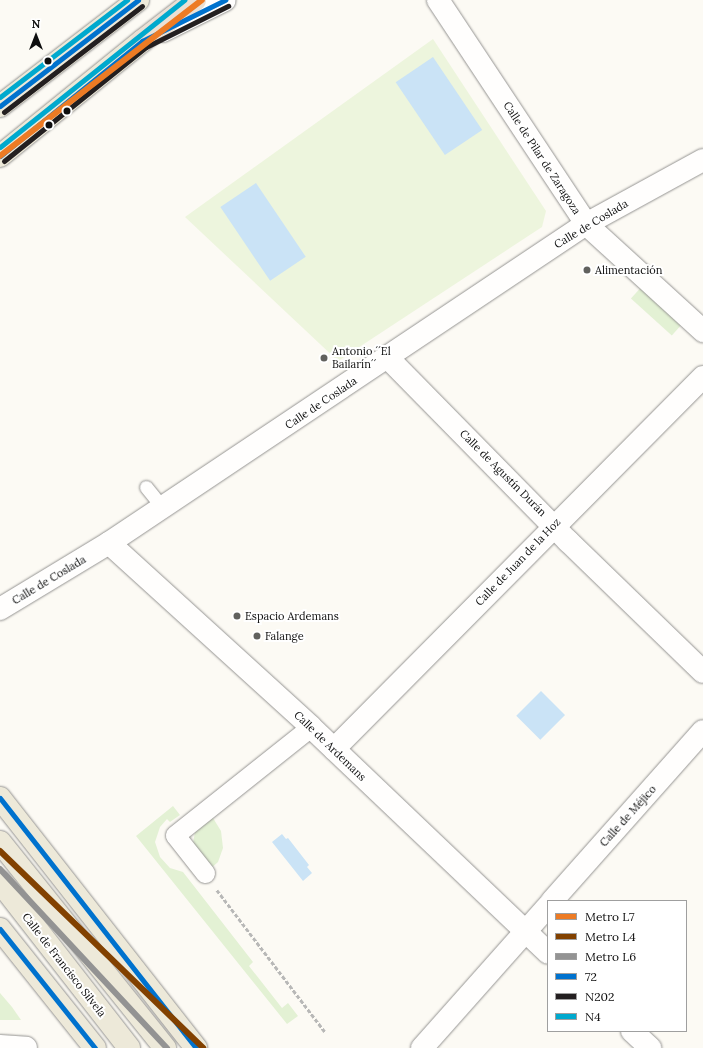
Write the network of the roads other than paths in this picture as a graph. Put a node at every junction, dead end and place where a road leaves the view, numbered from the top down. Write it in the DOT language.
graph roads {
  1 [pos="138,0"];
  2 [pos="195,0"];
  3 [pos="225,0"];
  4 [pos="438,0"];
  5 [pos="142,41"];
  6 [pos="0,106"];
  7 [pos="0,156"];
  8 [pos="703,160"];
  9 [pos="586,224"];
  10 [pos="703,331"];
  11 [pos="388,358"];
  12 [pos="703,377"];
  13 [pos="146,487"];
  14 [pos="163,508"];
  15 [pos="555,525"];
  16 [pos="109,543"];
  17 [pos="0,610"];
  18 [pos="703,672"];
  19 [pos="311,727"];
  20 [pos="703,731"];
  21 [pos="334,749"];
  22 [pos="0,798"];
  23 [pos="0,842"];
  24 [pos="205,873"];
  25 [pos="0,882"];
  26 [pos="553,900"];
  27 [pos="547,907"];
  28 [pos="0,929"];
  29 [pos="526,931"];
  30 [pos="547,952"];
  31 [pos="633,1032"];
  32 [pos="0,1046"];
  33 [pos="26,1048"];
  34 [pos="95,1048"];
  35 [pos="129,1048"];
  36 [pos="165,1048"];
  37 [pos="196,1048"];
  38 [pos="422,1048"];
  39 [pos="650,1048"];
  1 -- 6 [label="main road"];
  2 -- 5 [label="highway"];
  3 -- 5 [label="street"];
  4 -- 9 [label="street, Calle de Pilar de Zaragoza"];
  5 -- 7 [label="main road"];
  8 -- 9 [label="street, Calle de Coslada"];
  9 -- 10 [label="street, Calle de Pilar de Zaragoza"];
  9 -- 11 [label="street, Calle de Coslada"];
  11 -- 14 [label="street, Calle de Coslada"];
  11 -- 15 [label="street, Calle de Agustín Durán"];
  12 -- 15 [label="street, Calle de Juan de la Hoz"];
  13 -- 14 [label="lane"];
  14 -- 16 [label="street, Calle de Coslada"];
  15 -- 18 [label="street, Calle de Agustín Durán"];
  15 -- 21 [label="street, Calle de Juan de la Hoz"];
  16 -- 17 [label="street, Calle de Coslada"];
  16 -- 19 [label="street, Calle de Ardemans"];
  19 -- 21 [label="street, Calle de Ardemans"];
  19 -- 24 [label="street"];
  20 -- 26 [label="street, Calle de Méjico"];
  21 -- 29 [label="street, Calle de Ardemans"];
  22 -- 37 [label="main road"];
  23 -- 36 [label="main road"];
  25 -- 35 [label="main road, Calle de Francisco Silvela"];
  27 -- 29 [label="street"];
  28 -- 34 [label="main road"];
  29 -- 30 [label="street, Calle de Ardemans"];
  29 -- 38 [label="street"];
  31 -- 39 [label="street"];
  32 -- 33 [label="street"];
}
